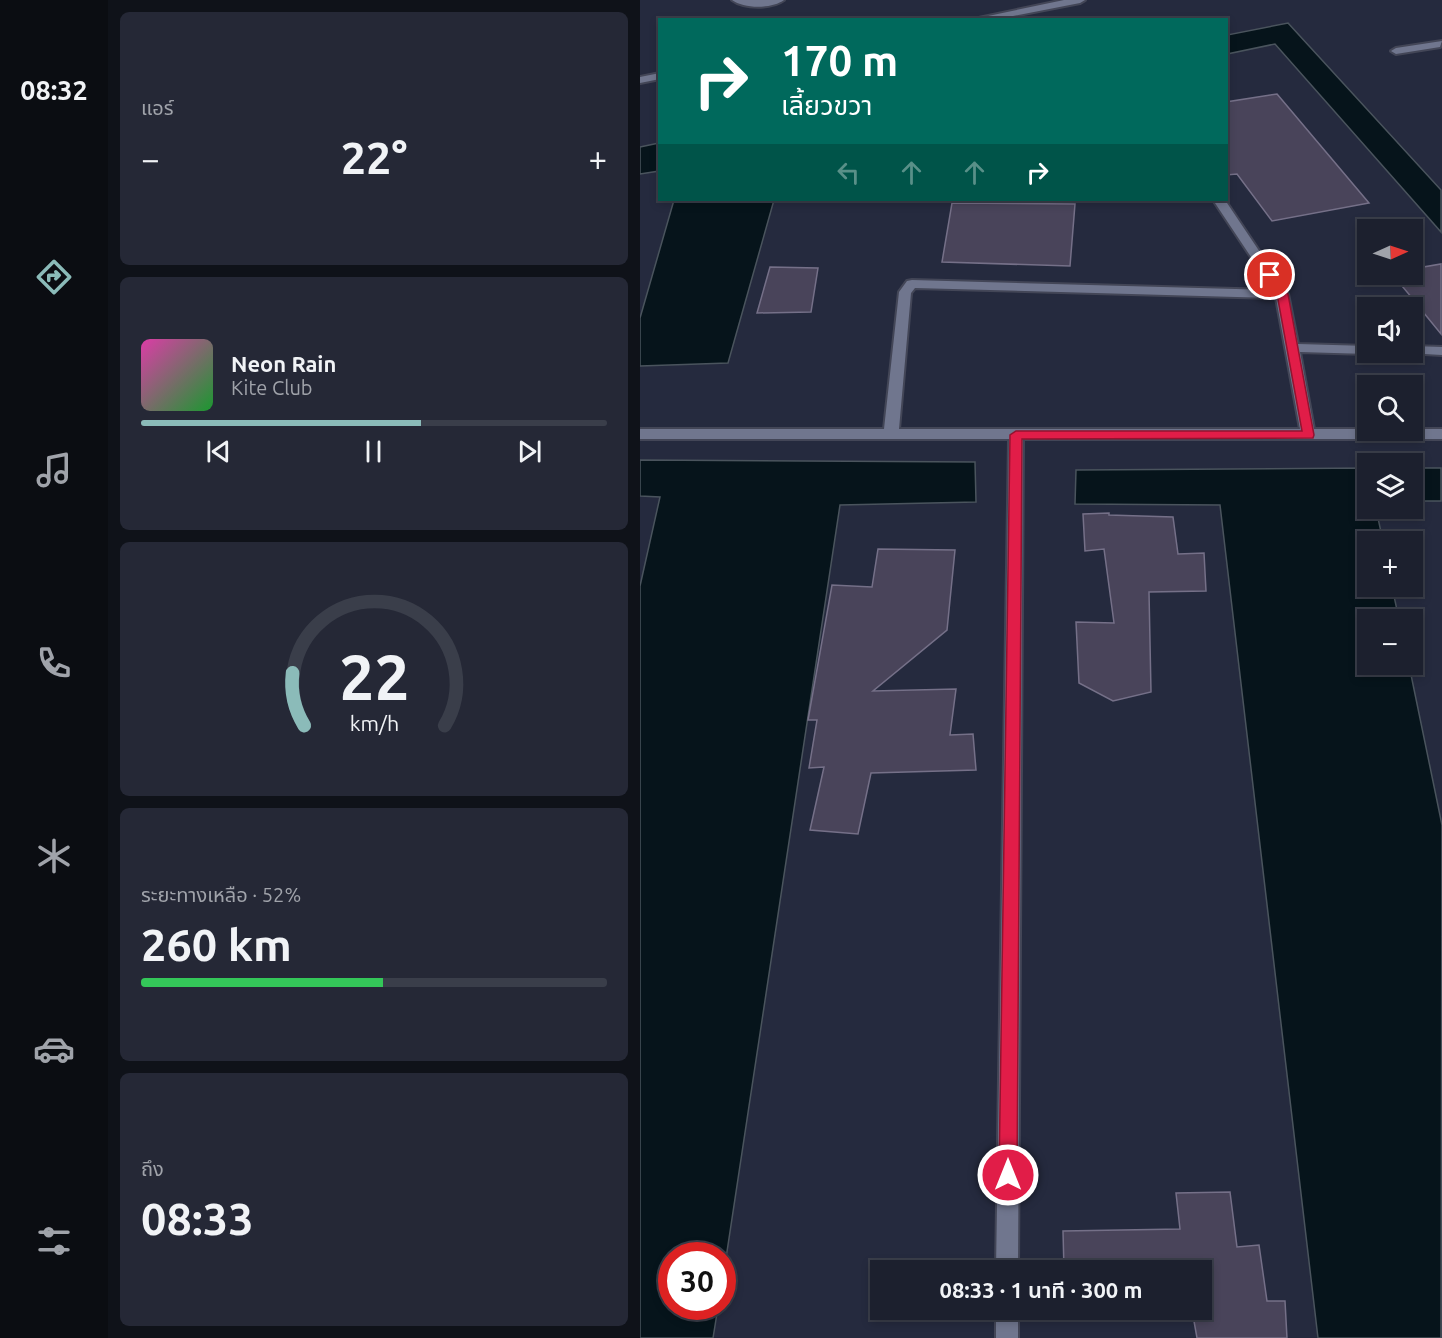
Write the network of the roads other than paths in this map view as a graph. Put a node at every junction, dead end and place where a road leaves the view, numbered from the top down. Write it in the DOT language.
graph roads {
  1 [pos="737,0"];
  2 [pos="779,0"];
  3 [pos="1080,0"];
  4 [pos="985,18"];
  5 [pos="1441,45"];
  6 [pos="1396,51"];
  7 [pos="658,76"];
  8 [pos="640,80"];
  9 [pos="1220,201"];
  10 [pos="1282,294"];
  11 [pos="1292,348"];
  12 [pos="1357,350"];
  13 [pos="1423,350"];
  14 [pos="1441,351"];
  15 [pos="640,434"];
  16 [pos="891,434"];
  17 [pos="1441,434"];
  18 [pos="1016,435"];
  19 [pos="1309,435"];
  20 [pos="1007,1260"];
  21 [pos="1007,1320"];
  22 [pos="1007,1338"];
  1 -- 2 [label="street"];
  3 -- 4 [label="street"];
  5 -- 6 [label="street"];
  7 -- 8 [label="street"];
  9 -- 10 [label="street"];
  10 -- 11 [label="street"];
  10 -- 16 [label="street"];
  11 -- 12 [label="street"];
  11 -- 19 [label="street"];
  13 -- 14 [label="street"];
  15 -- 16 [label="street"];
  16 -- 18 [label="street"];
  17 -- 19 [label="street"];
  18 -- 19 [label="street"];
  18 -- 20 [label="street"];
  21 -- 22 [label="street"];
}
